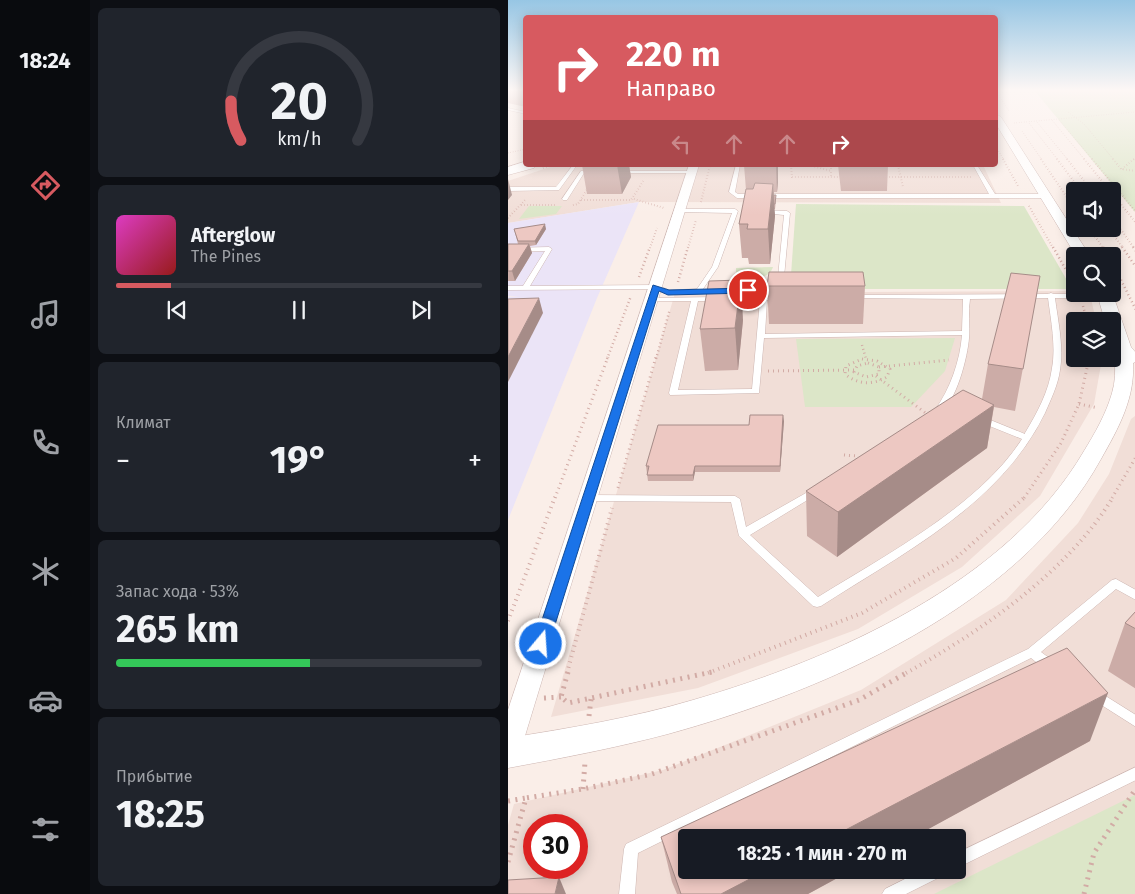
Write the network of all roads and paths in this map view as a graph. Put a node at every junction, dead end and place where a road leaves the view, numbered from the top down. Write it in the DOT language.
graph roads {
  1 [pos="1003,132"];
  2 [pos="1022,132"];
  3 [pos="1036,132"];
  4 [pos="1045,132"];
  5 [pos="1062,132"];
  6 [pos="1068,132"];
  7 [pos="1090,132"];
  8 [pos="523,150"];
  9 [pos="998,150"];
  10 [pos="508,154"];
  11 [pos="523,157"];
  12 [pos="1136,158"];
  13 [pos="508,161"];
  14 [pos="523,167"];
  15 [pos="574,167"];
  16 [pos="709,167"];
  17 [pos="738,167"];
  18 [pos="792,167"];
  19 [pos="816,167"];
  20 [pos="830,167"];
  21 [pos="898,167"];
  22 [pos="976,167"];
  23 [pos="693,168"];
  24 [pos="1121,169"];
  25 [pos="508,171"];
  26 [pos="831,171"];
  27 [pos="1136,171"];
  28 [pos="599,172"];
  29 [pos="615,172"];
  30 [pos="642,177"];
  31 [pos="831,177"];
  32 [pos="851,177"];
  33 [pos="881,177"];
  34 [pos="977,177"];
  35 [pos="901,178"];
  36 [pos="1074,182"];
  37 [pos="1085,182"];
  38 [pos="1103,182"];
  39 [pos="590,185"];
  40 [pos="508,189"];
  41 [pos="906,196"];
  42 [pos="988,196"];
  43 [pos="1024,196"];
  44 [pos="1045,196"];
  45 [pos="1066,196"];
  46 [pos="634,199"];
  47 [pos="581,200"];
  48 [pos="565,202"];
  49 [pos="1121,204"];
  50 [pos="572,205"];
  51 [pos="671,210"];
  52 [pos="698,211"];
  53 [pos="735,211"];
  54 [pos="744,212"];
  55 [pos="752,212"];
  56 [pos="1136,212"];
  57 [pos="508,218"];
  58 [pos="1136,222"];
  59 [pos="1121,229"];
  60 [pos="1115,237"];
  61 [pos="1077,247"];
  62 [pos="508,250"];
  63 [pos="1136,250"];
  64 [pos="1136,268"];
  65 [pos="1066,270"];
  66 [pos="1121,280"];
  67 [pos="635,287"];
  68 [pos="508,288"];
  69 [pos="525,288"];
  70 [pos="709,290"];
  71 [pos="727,290"];
  72 [pos="699,291"];
  73 [pos="676,292"];
  74 [pos="655,293"];
  75 [pos="1051,295"];
  76 [pos="1066,295"];
  77 [pos="967,296"];
  78 [pos="764,298"];
  79 [pos="784,298"];
  80 [pos="842,298"];
  81 [pos="695,299"];
  82 [pos="1109,302"];
  83 [pos="1136,310"];
  84 [pos="966,333"];
  85 [pos="860,335"];
  86 [pos="761,336"];
  87 [pos="1129,357"];
  88 [pos="866,359"];
  89 [pos="960,359"];
  90 [pos="867,364"];
  91 [pos="888,366"];
  92 [pos="879,367"];
  93 [pos="844,370"];
  94 [pos="854,370"];
  95 [pos="758,371"];
  96 [pos="876,376"];
  97 [pos="861,377"];
  98 [pos="882,380"];
  99 [pos="858,382"];
  100 [pos="854,387"];
  101 [pos="972,416"];
  102 [pos="932,417"];
  103 [pos="1026,438"];
  104 [pos="844,455"];
  105 [pos="859,465"];
  106 [pos="826,485"];
  107 [pos="589,498"];
  108 [pos="743,534"];
  109 [pos="1136,596"];
  110 [pos="508,621"];
  111 [pos="1032,652"];
  112 [pos="1064,673"];
  113 [pos="1088,690"];
  114 [pos="1136,722"];
  115 [pos="508,748"];
  116 [pos="508,753"];
  117 [pos="1136,773"];
  118 [pos="1136,789"];
  119 [pos="526,798"];
  120 [pos="508,800"];
  121 [pos="966,857"];
  122 [pos="921,879"];
  123 [pos="627,894"];
  124 [pos="890,894"];
  125 [pos="1084,894"];
  1 -- 44 [label="street"];
  2 -- 45 [label="path"];
  3 -- 36 [label="path"];
  4 -- 37 [label="path"];
  5 -- 38 [label="path"];
  6 -- 56 [label="path"];
  7 -- 24 [label="path"];
  8 -- 10 [label="path"];
  9 -- 43 [label="path"];
  11 -- 13 [label="main road"];
  12 -- 24 [label="path"];
  14 -- 25 [label="main road"];
  15 -- 40 [label="lane"];
  16 -- 52 [label="path"];
  17 -- 41 [label="lane"];
  18 -- 31 [label="path"];
  19 -- 26 [label="path"];
  20 -- 26 [label="path"];
  21 -- 35 [label="path"];
  22 -- 42 [label="lane"];
  23 -- 29 [label="lane"];
  23 -- 51 [label="street"];
  24 -- 27 [label="path"];
  26 -- 31 [label="path"];
  28 -- 48 [label="lane"];
  30 -- 46 [label="path"];
  31 -- 32 [label="path"];
  33 -- 35 [label="path"];
  34 -- 35 [label="path"];
  35 -- 41 [label="path"];
  39 -- 47 [label="path"];
  41 -- 42 [label="lane"];
  42 -- 43 [label="lane"];
  43 -- 44 [label="lane"];
  43 -- 65 [label="path"];
  44 -- 61 [label="street"];
  46 -- 47 [label="path"];
  46 -- 51 [label="path"];
  47 -- 50 [label="path"];
  48 -- 57 [label="path"];
  49 -- 58 [label="path"];
  51 -- 52 [label="lane"];
  51 -- 74 [label="street"];
  52 -- 53 [label="lane"];
  52 -- 73 [label="path"];
  53 -- 54 [label="lane"];
  53 -- 72 [label="lane"];
  55 -- 71 [label="lane"];
  59 -- 63 [label="path"];
  60 -- 64 [label="path"];
  62 -- 69 [label="lane"];
  66 -- 83 [label="path"];
  67 -- 69 [label="lane"];
  67 -- 74 [label="lane"];
  67 -- 110 [label="path"];
  68 -- 69 [label="lane"];
  70 -- 72 [label="lane"];
  72 -- 73 [label="lane"];
  73 -- 74 [label="lane"];
  74 -- 81 [label="lane"];
  74 -- 107 [label="street"];
  75 -- 76 [label="lane"];
  75 -- 77 [label="lane"];
  75 -- 103 [label="lane"];
  77 -- 80 [label="lane"];
  77 -- 84 [label="lane"];
  78 -- 79 [label="lane"];
  78 -- 81 [label="lane"];
  78 -- 86 [label="lane"];
  81 -- 95 [label="lane"];
  82 -- 87 [label="street"];
  84 -- 85 [label="lane"];
  84 -- 89 [label="lane"];
  85 -- 86 [label="lane"];
  85 -- 88 [label="path"];
  86 -- 95 [label="lane"];
  87 -- 116 [label="street"];
  88 -- 90 [label="path"];
  88 -- 91 [label="path"];
  88 -- 93 [label="path"];
  89 -- 91 [label="path"];
  89 -- 102 [label="lane"];
  90 -- 92 [label="path"];
  90 -- 94 [label="path"];
  91 -- 92 [label="path"];
  91 -- 98 [label="path"];
  92 -- 96 [label="path"];
  93 -- 94 [label="path"];
  93 -- 95 [label="path"];
  93 -- 99 [label="path"];
  94 -- 97 [label="path"];
  96 -- 97 [label="path"];
  96 -- 98 [label="path"];
  97 -- 99 [label="path"];
  98 -- 99 [label="path"];
  98 -- 102 [label="path"];
  99 -- 100 [label="path"];
  101 -- 103 [label="lane"];
  103 -- 108 [label="lane"];
  104 -- 105 [label="path"];
  106 -- 108 [label="lane"];
  107 -- 108 [label="lane"];
  107 -- 115 [label="street"];
  109 -- 111 [label="lane"];
  111 -- 112 [label="lane"];
  111 -- 123 [label="lane"];
  113 -- 114 [label="lane"];
  117 -- 121 [label="lane"];
  118 -- 125 [label="path"];
  119 -- 120 [label="path"];
  122 -- 124 [label="lane"];
}
